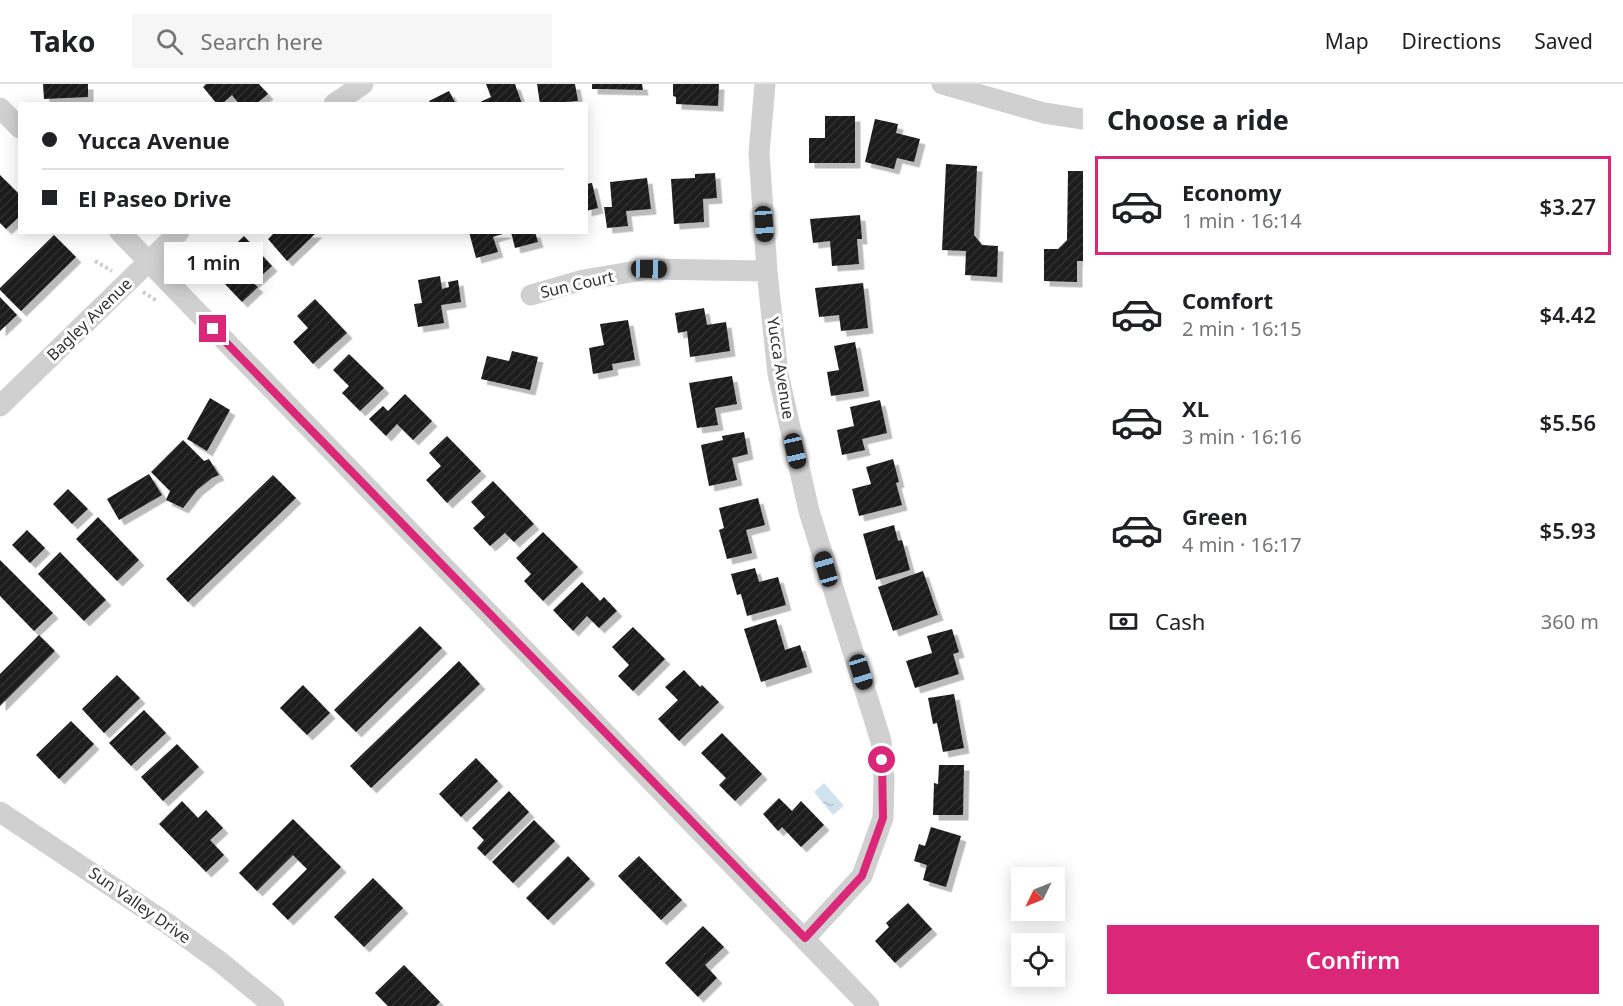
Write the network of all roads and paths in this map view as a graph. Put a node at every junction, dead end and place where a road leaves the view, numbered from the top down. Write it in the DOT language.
graph roads {
  1 [pos="363,84"];
  2 [pos="765,84"];
  3 [pos="942,84"];
  4 [pos="963,87"];
  5 [pos="337,102"];
  6 [pos="0,108"];
  7 [pos="1083,119"];
  8 [pos="18,126"];
  9 [pos="122,234"];
  10 [pos="177,234"];
  11 [pos="147,261"];
  12 [pos="767,271"];
  13 [pos="531,295"];
  14 [pos="0,406"];
  15 [pos="0,812"];
  16 [pos="805,938"];
  17 [pos="274,1006"];
  18 [pos="869,1006"];
  1 -- 5 [label="street"];
  2 -- 12 [label="street, Yucca Avenue"];
  3 -- 4 [label="street"];
  4 -- 7 [label="street"];
  6 -- 8 [label="street"];
  9 -- 11 [label="street"];
  10 -- 11 [label="street, Bagley Avenue"];
  11 -- 14 [label="street, Bagley Avenue"];
  11 -- 16 [label="street"];
  12 -- 13 [label="street, Sun Court"];
  12 -- 16 [label="street, Yucca Avenue"];
  15 -- 17 [label="street, Sun Valley Drive"];
  16 -- 18 [label="street"];
}
